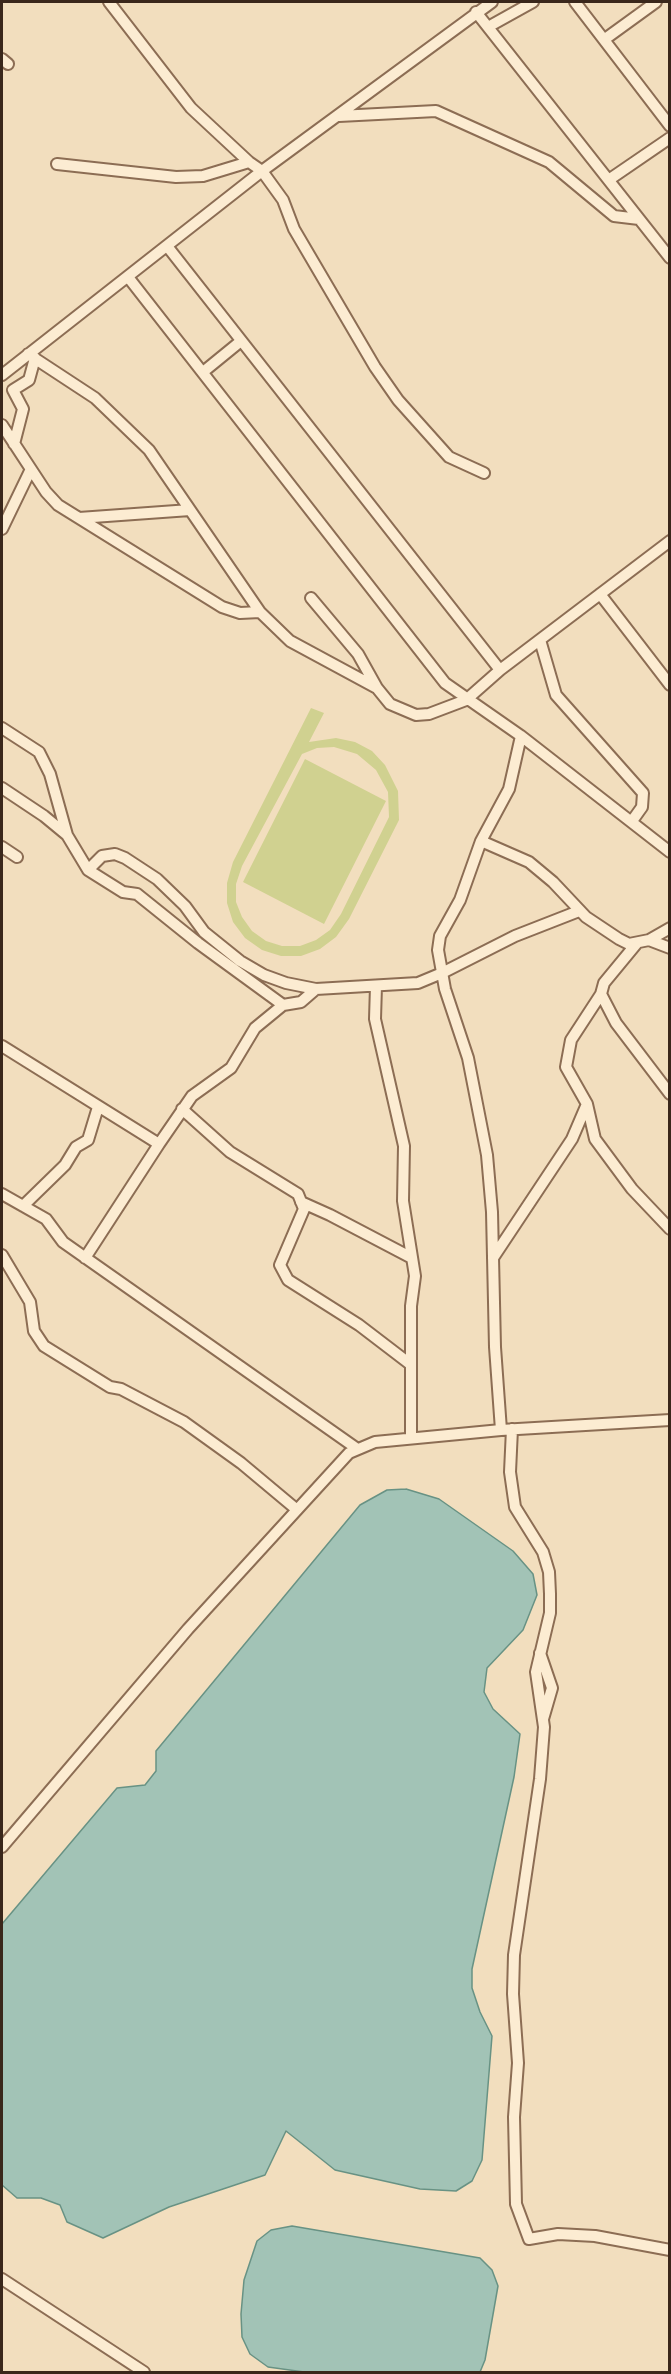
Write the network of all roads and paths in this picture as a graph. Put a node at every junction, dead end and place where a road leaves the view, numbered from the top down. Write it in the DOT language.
graph roads {
  1 [pos="109,2"];
  2 [pos="492,2"];
  3 [pos="533,2"];
  4 [pos="575,2"];
  5 [pos="656,2"];
  6 [pos="476,12"];
  7 [pos="488,27"];
  8 [pos="605,39"];
  9 [pos="339,116"];
  10 [pos="669,126"];
  11 [pos="669,138"];
  12 [pos="249,162"];
  13 [pos="57,164"];
  14 [pos="262,171"];
  15 [pos="610,179"];
  16 [pos="639,219"];
  17 [pos="167,246"];
  18 [pos="669,258"];
  19 [pos="128,277"];
  20 [pos="242,341"];
  21 [pos="32,356"];
  22 [pos="202,372"];
  23 [pos="2,375"];
  24 [pos="2,425"];
  25 [pos="14,444"];
  26 [pos="31,469"];
  27 [pos="484,472"];
  28 [pos="190,510"];
  29 [pos="79,518"];
  30 [pos="2,529"];
  31 [pos="669,542"];
  32 [pos="600,594"];
  33 [pos="311,598"];
  34 [pos="260,612"];
  35 [pos="540,640"];
  36 [pos="500,670"];
  37 [pos="669,685"];
  38 [pos="377,688"];
  39 [pos="466,700"];
  40 [pos="2,728"];
  41 [pos="521,736"];
  42 [pos="2,788"];
  43 [pos="632,821"];
  44 [pos="67,835"];
  45 [pos="481,841"];
  46 [pos="2,847"];
  47 [pos="669,852"];
  48 [pos="16,856"];
  49 [pos="88,870"];
  50 [pos="579,911"];
  51 [pos="669,928"];
  52 [pos="650,940"];
  53 [pos="637,943"];
  54 [pos="669,948"];
  55 [pos="442,974"];
  56 [pos="376,986"];
  57 [pos="316,988"];
  58 [pos="601,994"];
  59 [pos="283,1005"];
  60 [pos="2,1046"];
  61 [pos="669,1094"];
  62 [pos="587,1104"];
  63 [pos="98,1107"];
  64 [pos="182,1109"];
  65 [pos="159,1144"];
  66 [pos="2,1194"];
  67 [pos="301,1202"];
  68 [pos="23,1206"];
  69 [pos="669,1229"];
  70 [pos="2,1255"];
  71 [pos="85,1258"];
  72 [pos="412,1258"];
  73 [pos="493,1259"];
  74 [pos="410,1364"];
  75 [pos="669,1420"];
  76 [pos="506,1429"];
  77 [pos="411,1438"];
  78 [pos="356,1448"];
  79 [pos="296,1509"];
  80 [pos="2,1847"];
  81 [pos="669,2250"];
  82 [pos="2,2279"];
  83 [pos="144,2373"];
  1 -- 12 [label="street"];
  2 -- 6 [label="street"];
  3 -- 7 [label="street"];
  4 -- 8 [label="street"];
  5 -- 8 [label="street"];
  6 -- 7 [label="street"];
  6 -- 9 [label="street"];
  7 -- 15 [label="street"];
  8 -- 10 [label="street"];
  9 -- 14 [label="street"];
  9 -- 16 [label="street"];
  11 -- 15 [label="street"];
  12 -- 13 [label="street"];
  12 -- 14 [label="street"];
  14 -- 17 [label="street"];
  14 -- 27 [label="street"];
  15 -- 16 [label="street"];
  16 -- 18 [label="street"];
  17 -- 19 [label="street"];
  17 -- 20 [label="street"];
  19 -- 21 [label="street"];
  19 -- 22 [label="street"];
  20 -- 22 [label="street"];
  20 -- 36 [label="street"];
  21 -- 23 [label="street"];
  21 -- 25 [label="street"];
  21 -- 28 [label="street"];
  22 -- 39 [label="street"];
  24 -- 25 [label="street"];
  25 -- 26 [label="street"];
  26 -- 29 [label="street"];
  26 -- 30 [label="street"];
  28 -- 29 [label="street"];
  28 -- 34 [label="street"];
  29 -- 34 [label="street"];
  31 -- 32 [label="street"];
  32 -- 35 [label="street"];
  32 -- 37 [label="street"];
  33 -- 38 [label="street"];
  34 -- 38 [label="street"];
  35 -- 36 [label="street"];
  35 -- 43 [label="street"];
  36 -- 39 [label="street"];
  38 -- 39 [label="street"];
  39 -- 41 [label="street"];
  40 -- 44 [label="street"];
  41 -- 43 [label="street"];
  41 -- 45 [label="street"];
  42 -- 44 [label="street"];
  43 -- 47 [label="street"];
  44 -- 49 [label="street"];
  45 -- 50 [label="street"];
  45 -- 55 [label="street"];
  46 -- 48 [label="street"];
  49 -- 57 [label="street"];
  49 -- 59 [label="street"];
  50 -- 53 [label="street"];
  50 -- 55 [label="street"];
  51 -- 52 [label="street"];
  52 -- 53 [label="street"];
  52 -- 54 [label="street"];
  53 -- 58 [label="street"];
  55 -- 56 [label="street"];
  55 -- 73 [label="street"];
  56 -- 57 [label="street"];
  56 -- 72 [label="street"];
  57 -- 59 [label="street"];
  58 -- 61 [label="street"];
  58 -- 62 [label="street"];
  59 -- 64 [label="street"];
  60 -- 63 [label="street"];
  62 -- 69 [label="street"];
  62 -- 73 [label="street"];
  63 -- 65 [label="street"];
  63 -- 68 [label="street"];
  64 -- 65 [label="street"];
  64 -- 67 [label="street"];
  65 -- 71 [label="street"];
  66 -- 68 [label="street"];
  67 -- 72 [label="street"];
  67 -- 74 [label="street"];
  68 -- 71 [label="street"];
  70 -- 79 [label="street"];
  71 -- 78 [label="street"];
  72 -- 74 [label="street"];
  73 -- 76 [label="street"];
  74 -- 77 [label="street"];
  75 -- 76 [label="street"];
  76 -- 77 [label="street"];
  76 -- 81 [label="street"];
  77 -- 78 [label="street"];
  78 -- 79 [label="street"];
  79 -- 80 [label="street"];
  82 -- 83 [label="street"];
}
